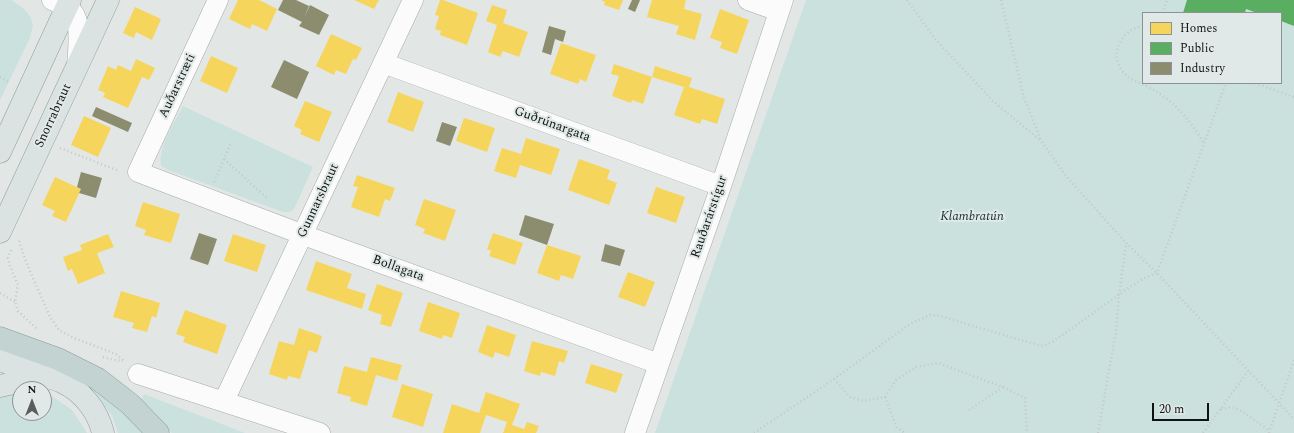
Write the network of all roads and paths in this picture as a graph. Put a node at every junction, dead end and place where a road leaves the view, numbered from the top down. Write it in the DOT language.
graph roads {
  1 [pos="108,0"];
  2 [pos="218,0"];
  3 [pos="413,0"];
  4 [pos="748,0"];
  5 [pos="907,0"];
  6 [pos="1000,0"];
  7 [pos="1167,0"];
  8 [pos="63,2"];
  9 [pos="781,6"];
  10 [pos="1162,12"];
  11 [pos="1142,26"];
  12 [pos="383,63"];
  13 [pos="77,68"];
  14 [pos="0,77"];
  15 [pos="1142,83"];
  16 [pos="14,84"];
  17 [pos="1143,84"];
  18 [pos="1226,84"];
  19 [pos="1258,84"];
  20 [pos="1294,97"];
  21 [pos="1042,142"];
  22 [pos="231,143"];
  23 [pos="1204,144"];
  24 [pos="57,147"];
  25 [pos="0,152"];
  26 [pos="224,159"];
  27 [pos="138,172"];
  28 [pos="721,186"];
  29 [pos="207,198"];
  30 [pos="268,222"];
  31 [pos="9,233"];
  32 [pos="303,234"];
  33 [pos="1126,243"];
  34 [pos="10,266"];
  35 [pos="1156,273"];
  36 [pos="0,293"];
  37 [pos="1119,295"];
  38 [pos="0,338"];
  39 [pos="0,360"];
  40 [pos="122,360"];
  41 [pos="1294,360"];
  42 [pos="659,364"];
  43 [pos="1248,371"];
  44 [pos="138,374"];
  45 [pos="834,379"];
  46 [pos="62,382"];
  47 [pos="0,386"];
  48 [pos="1003,387"];
  49 [pos="885,397"];
  50 [pos="224,401"];
  51 [pos="1279,403"];
  52 [pos="1221,409"];
  53 [pos="969,410"];
  54 [pos="1294,419"];
  55 [pos="1269,432"];
  56 [pos="103,433"];
  57 [pos="158,433"];
  58 [pos="320,433"];
  59 [pos="634,433"];
  60 [pos="754,433"];
  61 [pos="905,433"];
  62 [pos="1027,433"];
  63 [pos="1098,433"];
  64 [pos="1203,433"];
  1 -- 13 [label="main road, Snorrabraut"];
  2 -- 27 [label="street, Auðarstræti"];
  3 -- 12 [label="street, Gunnarsbraut"];
  4 -- 9 [label="street"];
  5 -- 21 [label="path"];
  6 -- 21 [label="path"];
  7 -- 10 [label="path"];
  8 -- 13 [label="street"];
  8 -- 25 [label="main road"];
  9 -- 28 [label="street, Rauðarárstígur"];
  11 -- 15 [label="path"];
  12 -- 28 [label="street, Guðrúnargata"];
  12 -- 32 [label="street, Gunnarsbraut"];
  13 -- 31 [label="main road, Snorrabraut"];
  14 -- 16 [label="path"];
  17 -- 23 [label="path"];
  18 -- 23 [label="path"];
  19 -- 20 [label="path"];
  21 -- 33 [label="path"];
  22 -- 26 [label="path"];
  23 -- 35 [label="path"];
  24 -- 27 [label="path"];
  26 -- 29 [label="path"];
  26 -- 30 [label="path"];
  27 -- 29 [label="street, Bollagata"];
  28 -- 42 [label="street, Rauðarárstígur"];
  29 -- 30 [label="street, Bollagata"];
  30 -- 32 [label="street, Bollagata"];
  31 -- 40 [label="path"];
  32 -- 42 [label="street, Bollagata"];
  32 -- 50 [label="street, Gunnarsbraut"];
  33 -- 35 [label="path"];
  33 -- 37 [label="path"];
  34 -- 36 [label="path"];
  35 -- 37 [label="path"];
  35 -- 43 [label="path"];
  37 -- 45 [label="path"];
  37 -- 63 [label="path"];
  38 -- 57 [label="highway"];
  39 -- 46 [label="main road"];
  41 -- 51 [label="path"];
  42 -- 59 [label="street, Rauðarárstígur"];
  43 -- 51 [label="path"];
  43 -- 52 [label="path"];
  44 -- 50 [label="street"];
  45 -- 49 [label="path"];
  45 -- 60 [label="path"];
  46 -- 47 [label="main road"];
  46 -- 56 [label="main road"];
  48 -- 49 [label="path"];
  48 -- 53 [label="path"];
  48 -- 62 [label="path"];
  49 -- 61 [label="path"];
  50 -- 58 [label="street"];
  51 -- 54 [label="path"];
  51 -- 55 [label="path"];
  52 -- 55 [label="path"];
  52 -- 64 [label="path"];
}
